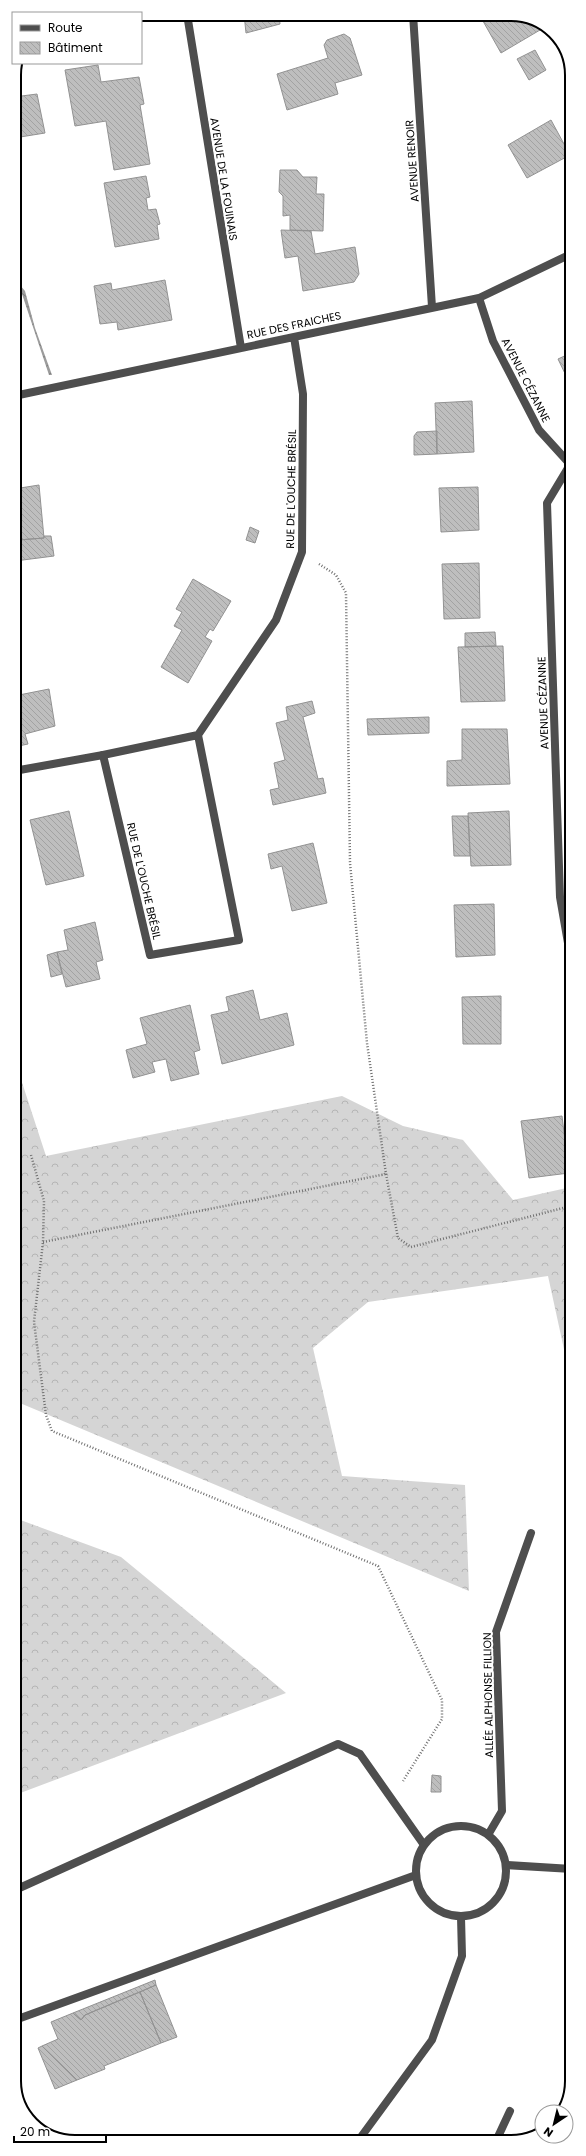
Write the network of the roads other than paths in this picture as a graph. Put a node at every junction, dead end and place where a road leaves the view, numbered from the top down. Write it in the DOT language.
graph roads {
  1 [pos="188,21"];
  2 [pos="413,21"];
  3 [pos="565,257"];
  4 [pos="479,298"];
  5 [pos="432,307"];
  6 [pos="294,337"];
  7 [pos="241,348"];
  8 [pos="21,395"];
  9 [pos="565,458"];
  10 [pos="565,472"];
  11 [pos="198,735"];
  12 [pos="103,755"];
  13 [pos="21,770"];
  14 [pos="565,926"];
  15 [pos="531,1533"];
  16 [pos="488,1835"];
  17 [pos="424,1844"];
  18 [pos="506,1865"];
  19 [pos="565,1869"];
  20 [pos="416,1876"];
  21 [pos="21,1887"];
  22 [pos="461,1917"];
  23 [pos="21,2018"];
  24 [pos="510,2111"];
  25 [pos="362,2135"];
  26 [pos="499,2135"];
  1 -- 7 [label="street, AVENUE DE LA FOUINAIS"];
  2 -- 5 [label="street, AVENUE RENOIR"];
  3 -- 4 [label="street, RUE DES FRAICHES"];
  4 -- 5 [label="street, RUE DES FRAICHES"];
  4 -- 9 [label="street, AVENUE CÉZANNE"];
  5 -- 6 [label="street, RUE DES FRAICHES"];
  6 -- 7 [label="street, RUE DES FRAICHES"];
  6 -- 11 [label="street, RUE DE L'OUCHE BRÉSIL"];
  7 -- 8 [label="street, RUE DES FRAICHES"];
  10 -- 14 [label="street, AVENUE CÉZANNE"];
  11 -- 12 [label="street"];
  11 -- 12 [label="street, RUE DE L'OUCHE BRÉSIL"];
  12 -- 13 [label="street"];
  15 -- 16 [label="street, ALLÉE ALPHONSE FILLION"];
  16 -- 17 [label="street"];
  16 -- 18 [label="street"];
  17 -- 20 [label="street"];
  17 -- 21 [label="street"];
  18 -- 19 [label="street"];
  18 -- 22 [label="street"];
  20 -- 22 [label="street"];
  20 -- 23 [label="street"];
  22 -- 25 [label="street"];
  24 -- 26 [label="street"];
}
